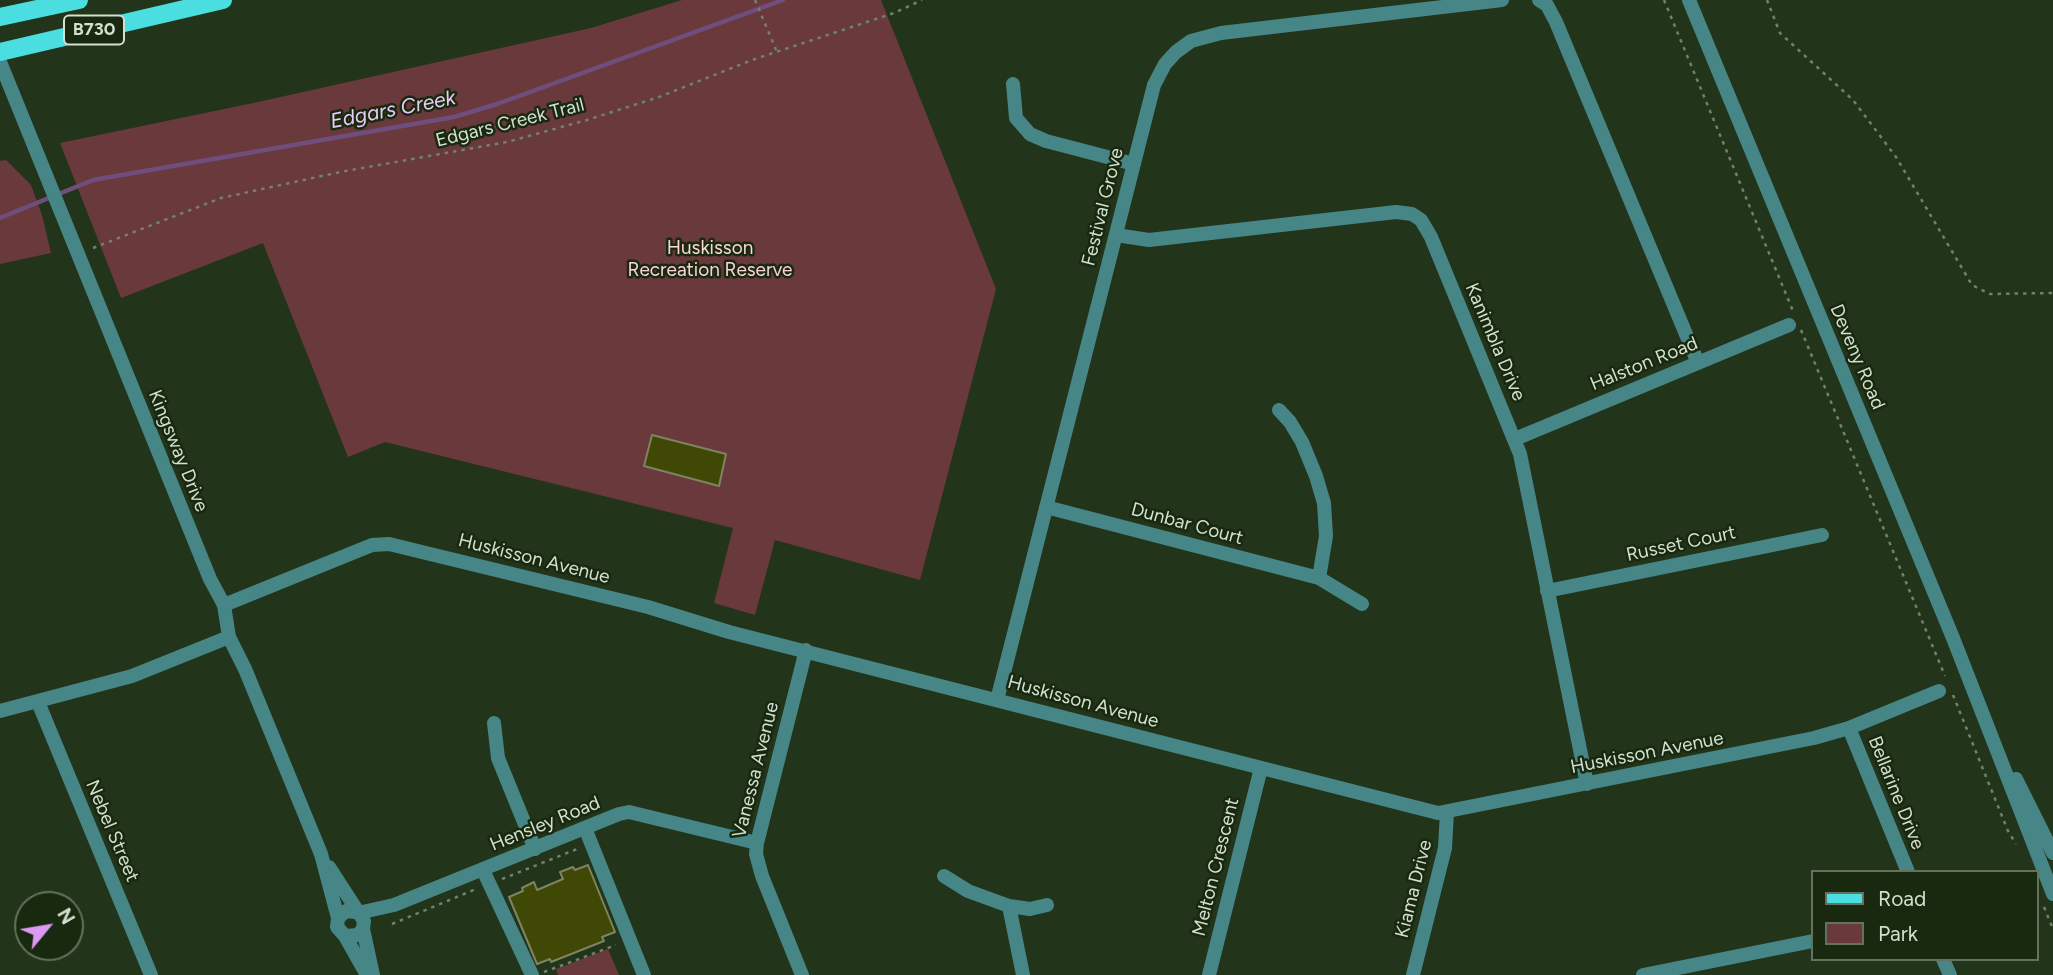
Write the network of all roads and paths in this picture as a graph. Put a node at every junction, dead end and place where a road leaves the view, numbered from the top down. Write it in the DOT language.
graph roads {
  1 [pos="79,0"];
  2 [pos="223,0"];
  3 [pos="755,0"];
  4 [pos="922,0"];
  5 [pos="1502,0"];
  6 [pos="1539,0"];
  7 [pos="1664,0"];
  8 [pos="1689,0"];
  9 [pos="1767,0"];
  10 [pos="0,17"];
  11 [pos="0,52"];
  12 [pos="777,52"];
  13 [pos="0,62"];
  14 [pos="1013,85"];
  15 [pos="1134,164"];
  16 [pos="1116,235"];
  17 [pos="97,246"];
  18 [pos="2053,293"];
  19 [pos="1795,322"];
  20 [pos="1698,363"];
  21 [pos="1279,410"];
  22 [pos="1515,439"];
  23 [pos="1046,507"];
  24 [pos="1822,535"];
  25 [pos="1319,578"];
  26 [pos="1548,591"];
  27 [pos="1362,604"];
  28 [pos="224,605"];
  29 [pos="229,637"];
  30 [pos="806,650"];
  31 [pos="1945,686"];
  32 [pos="997,700"];
  33 [pos="38,702"];
  34 [pos="0,711"];
  35 [pos="494,723"];
  36 [pos="1849,728"];
  37 [pos="1990,729"];
  38 [pos="1261,768"];
  39 [pos="1587,784"];
  40 [pos="1447,812"];
  41 [pos="585,828"];
  42 [pos="757,843"];
  43 [pos="584,846"];
  44 [pos="535,849"];
  45 [pos="2021,852"];
  46 [pos="2053,853"];
  47 [pos="321,854"];
  48 [pos="483,870"];
  49 [pos="1907,870"];
  50 [pos="2038,870"];
  51 [pos="2039,873"];
  52 [pos="944,876"];
  53 [pos="489,884"];
  54 [pos="2048,899"];
  55 [pos="1047,905"];
  56 [pos="1009,906"];
  57 [pos="338,918"];
  58 [pos="360,920"];
  59 [pos="392,924"];
  60 [pos="2053,929"];
  61 [pos="345,936"];
  62 [pos="1812,941"];
  63 [pos="621,943"];
  64 [pos="554,969"];
  65 [pos="535,974"];
  66 [pos="151,975"];
  67 [pos="367,975"];
  68 [pos="373,975"];
  69 [pos="556,975"];
  70 [pos="644,975"];
  71 [pos="803,975"];
  72 [pos="1023,975"];
  73 [pos="1209,975"];
  74 [pos="1413,975"];
  75 [pos="1643,975"];
  1 -- 10 [label="main road, B730"];
  2 -- 11 [label="main road, B730"];
  3 -- 12 [label="path"];
  4 -- 12 [label="path, Edgars Creek Trail"];
  5 -- 15 [label="street, Festival Grove"];
  6 -- 20 [label="street"];
  7 -- 19 [label="path"];
  8 -- 37 [label="street, Deveny Road"];
  9 -- 18 [label="path"];
  12 -- 17 [label="path, Edgars Creek Trail"];
  13 -- 28 [label="street, Kingsway Drive"];
  14 -- 15 [label="street"];
  15 -- 16 [label="street, Festival Grove"];
  16 -- 22 [label="street, Kanimbla Drive"];
  16 -- 23 [label="street, Festival Grove"];
  19 -- 20 [label="street, Halston Road"];
  19 -- 31 [label="path"];
  20 -- 22 [label="street, Halston Road"];
  21 -- 25 [label="street"];
  22 -- 26 [label="street, Kanimbla Drive"];
  23 -- 25 [label="street, Dunbar Court"];
  23 -- 32 [label="street, Festival Grove"];
  24 -- 26 [label="street, Russet Court"];
  25 -- 27 [label="street, Dunbar Court"];
  26 -- 39 [label="street, Kanimbla Drive"];
  28 -- 29 [label="street, Kingsway Drive"];
  28 -- 30 [label="street, Huskisson Avenue"];
  29 -- 33 [label="street"];
  29 -- 47 [label="street, Kingsway Drive"];
  30 -- 32 [label="street, Huskisson Avenue"];
  30 -- 42 [label="street, Vanessa Avenue"];
  31 -- 36 [label="street, Huskisson Avenue"];
  31 -- 45 [label="path"];
  32 -- 38 [label="street, Huskisson Avenue"];
  33 -- 34 [label="street"];
  33 -- 66 [label="street, Nebel Street"];
  35 -- 44 [label="street"];
  36 -- 39 [label="street, Huskisson Avenue"];
  36 -- 49 [label="street, Bellarine Drive"];
  37 -- 46 [label="street, Deveny Road"];
  37 -- 50 [label="street, Deveny Road"];
  38 -- 40 [label="street, Huskisson Avenue"];
  38 -- 73 [label="street, Melton Crescent"];
  39 -- 40 [label="street, Huskisson Avenue"];
  40 -- 74 [label="street, Kiama Drive"];
  41 -- 42 [label="street, Hensley Road"];
  41 -- 44 [label="street, Hensley Road"];
  41 -- 70 [label="street"];
  42 -- 71 [label="street, Vanessa Avenue"];
  43 -- 53 [label="path"];
  44 -- 48 [label="street, Hensley Road"];
  47 -- 57 [label="street, Kingsway Drive"];
  47 -- 58 [label="street, Kingsway Drive"];
  48 -- 53 [label="street"];
  48 -- 58 [label="street, Hensley Road"];
  51 -- 54 [label="street, Deveny Road"];
  52 -- 56 [label="street"];
  53 -- 59 [label="path"];
  53 -- 65 [label="street"];
  54 -- 60 [label="path"];
  55 -- 56 [label="street"];
  56 -- 72 [label="street"];
  57 -- 58 [label="street"];
  57 -- 61 [label="street"];
  58 -- 61 [label="street"];
  58 -- 68 [label="street, Kingsway Drive"];
  61 -- 67 [label="street"];
  62 -- 75 [label="street"];
  63 -- 64 [label="path"];
  64 -- 65 [label="path"];
  64 -- 69 [label="path"];
}
